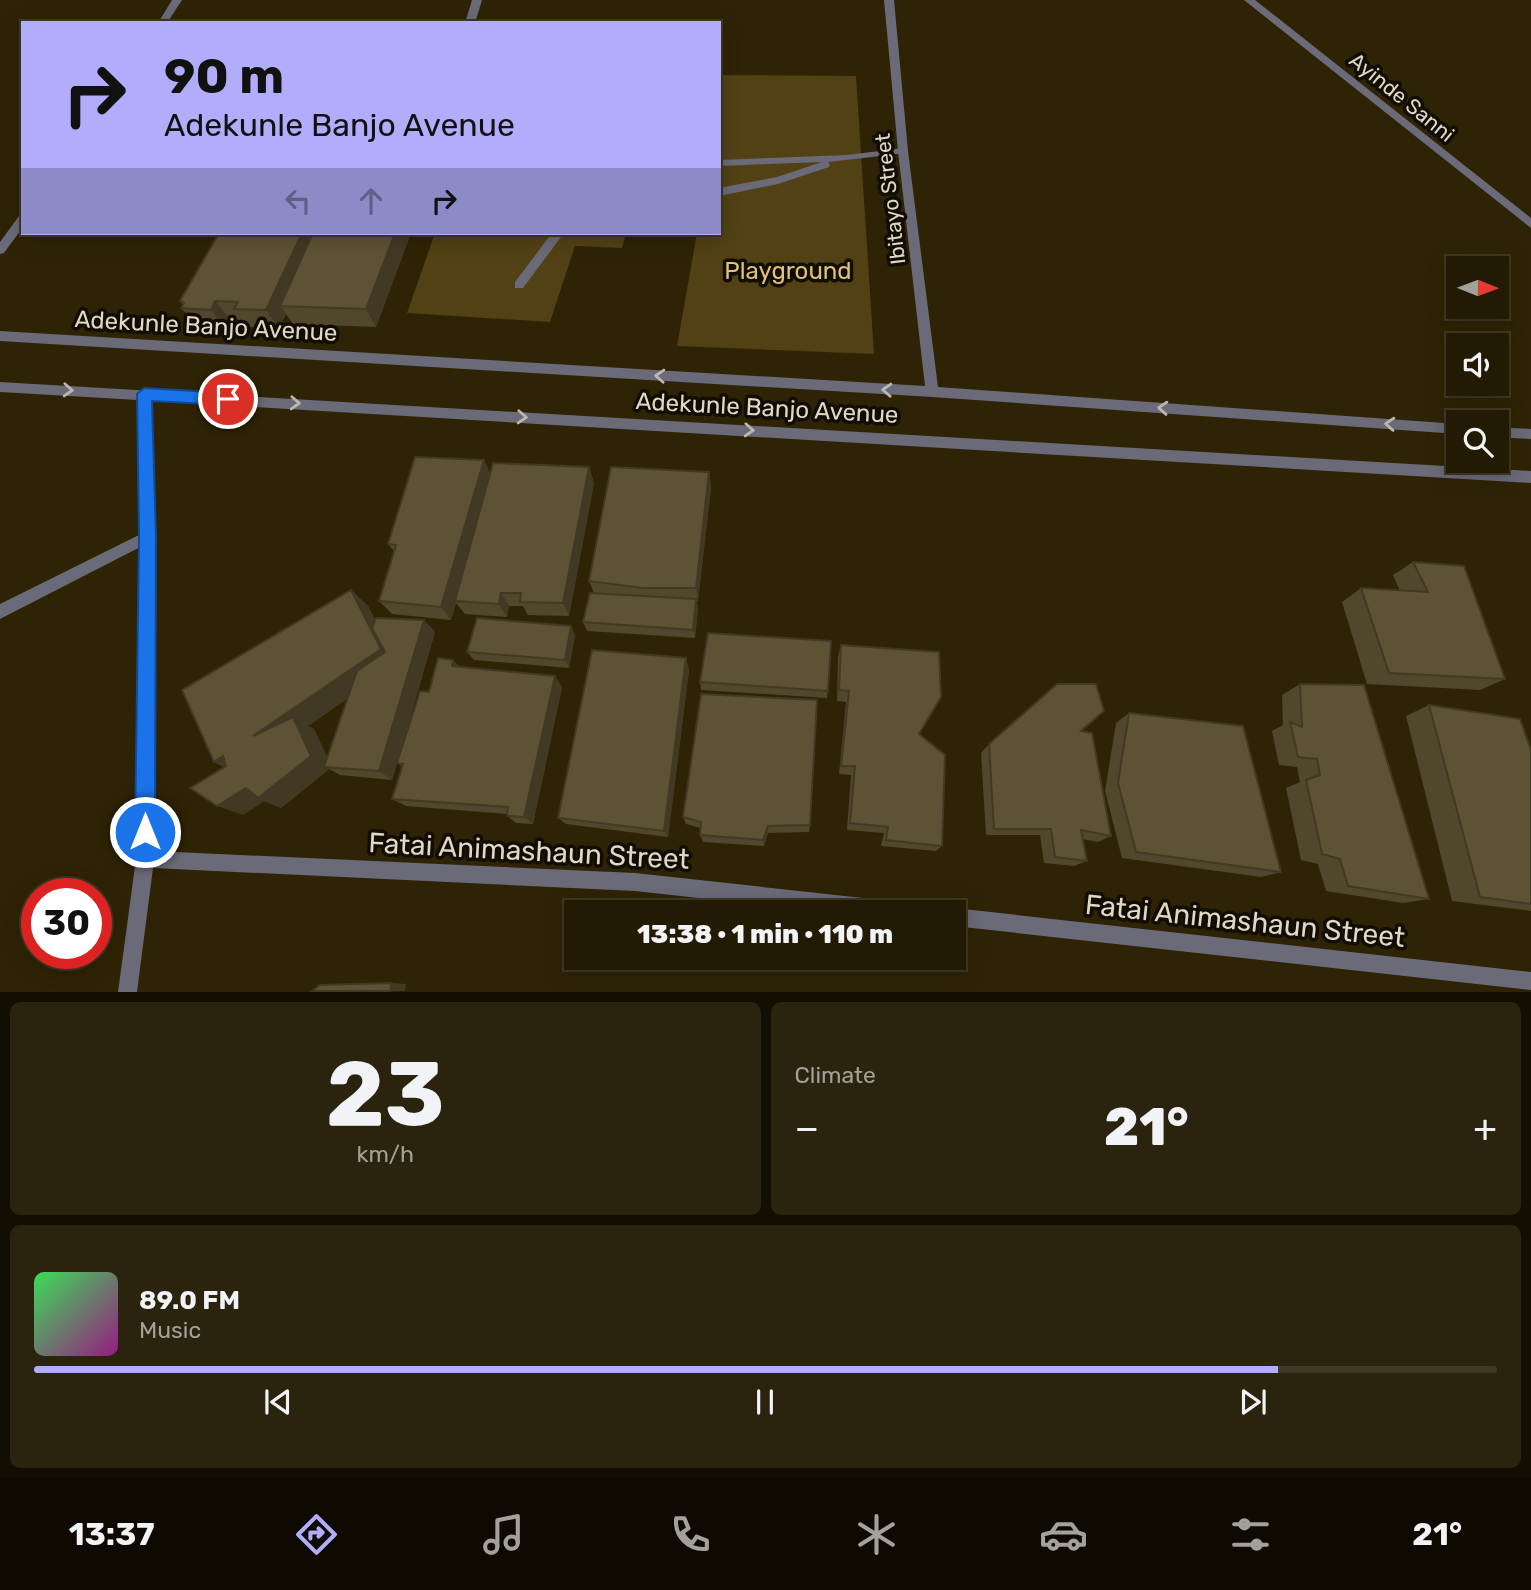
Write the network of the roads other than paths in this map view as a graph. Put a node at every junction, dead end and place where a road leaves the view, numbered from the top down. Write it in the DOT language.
graph roads {
  1 [pos="177,0"];
  2 [pos="477,0"];
  3 [pos="889,0"];
  4 [pos="1249,0"];
  5 [pos="163,21"];
  6 [pos="471,21"];
  7 [pos="903,150"];
  8 [pos="846,158"];
  9 [pos="721,163"];
  10 [pos="721,192"];
  11 [pos="21,222"];
  12 [pos="1531,225"];
  13 [pos="556,235"];
  14 [pos="0,250"];
  15 [pos="519,285"];
  16 [pos="0,336"];
  17 [pos="0,387"];
  18 [pos="932,392"];
  19 [pos="144,394"];
  20 [pos="1446,428"];
  21 [pos="1509,433"];
  22 [pos="1531,434"];
  23 [pos="1531,477"];
  24 [pos="148,537"];
  25 [pos="0,612"];
  26 [pos="145,859"];
  27 [pos="803,900"];
  28 [pos="966,918"];
  29 [pos="1531,981"];
  30 [pos="127,992"];
  1 -- 5 [label="street"];
  2 -- 6 [label="street"];
  3 -- 7 [label="street, Ibitayo Street"];
  4 -- 12 [label="street, Ayinde Sanni"];
  7 -- 8 [label="street"];
  7 -- 18 [label="street, Ibitayo Street"];
  8 -- 9 [label="street"];
  8 -- 10 [label="street"];
  11 -- 14 [label="street"];
  13 -- 15 [label="street"];
  18 -- 16 [label="street, Adekunle Banjo Avenue, one-way"];
  17 -- 19 [label="street, Adekunle Banjo Avenue, one-way"];
  20 -- 18 [label="street, Adekunle Banjo Avenue, one-way"];
  19 -- 23 [label="street, Adekunle Banjo Avenue, one-way"];
  19 -- 24 [label="street"];
  21 -- 22 [label="street"];
  24 -- 25 [label="street"];
  24 -- 26 [label="street"];
  26 -- 27 [label="street, Fatai Animashaun Street"];
  26 -- 30 [label="street"];
  28 -- 29 [label="street, Fatai Animashaun Street"];
}
